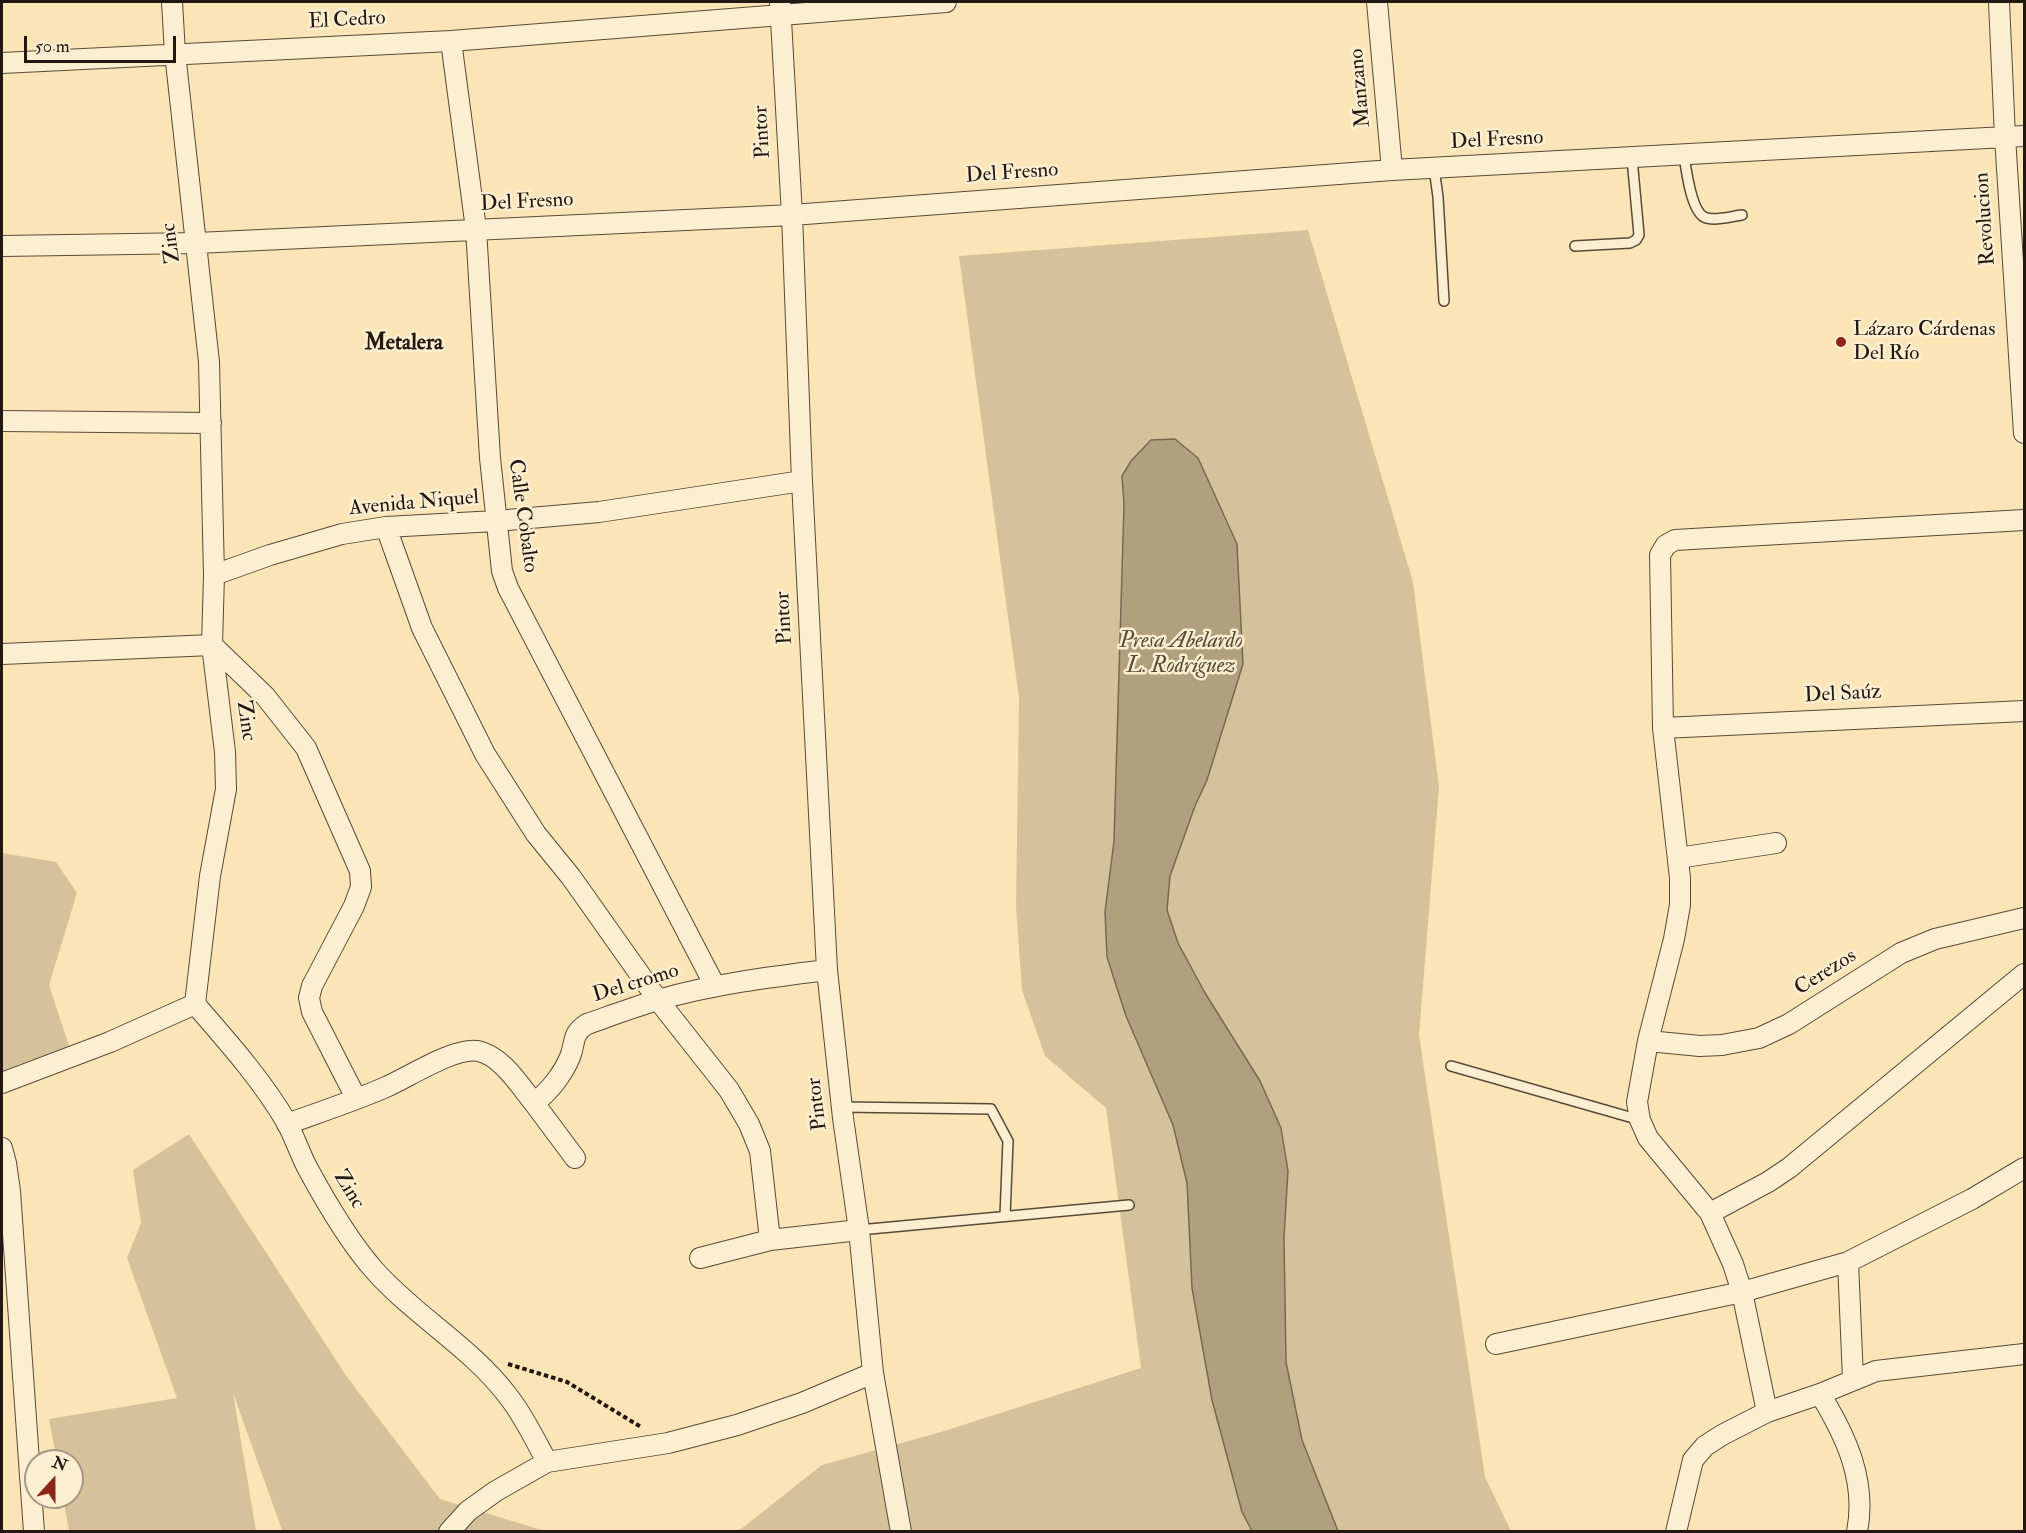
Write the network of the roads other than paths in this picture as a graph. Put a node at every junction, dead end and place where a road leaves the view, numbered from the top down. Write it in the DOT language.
graph roads {
  1 [pos="172,2"];
  2 [pos="946,2"];
  3 [pos="1377,2"];
  4 [pos="1999,2"];
  5 [pos="843,5"];
  6 [pos="780,8"];
  7 [pos="451,41"];
  8 [pos="175,53"];
  9 [pos="2,63"];
  10 [pos="2015,136"];
  11 [pos="1684,155"];
  12 [pos="1632,158"];
  13 [pos="1434,168"];
  14 [pos="1392,170"];
  15 [pos="792,215"];
  16 [pos="1742,215"];
  17 [pos="476,230"];
  18 [pos="196,243"];
  19 [pos="2,246"];
  20 [pos="1575,246"];
  21 [pos="1444,301"];
  22 [pos="2021,333"];
  23 [pos="2,421"];
  24 [pos="211,423"];
  25 [pos="2025,433"];
  26 [pos="802,481"];
  27 [pos="2025,520"];
  28 [pos="496,521"];
  29 [pos="386,526"];
  30 [pos="214,575"];
  31 [pos="212,645"];
  32 [pos="2,654"];
  33 [pos="2025,711"];
  34 [pos="1664,728"];
  35 [pos="1776,843"];
  36 [pos="1678,858"];
  37 [pos="2025,918"];
  38 [pos="827,970"];
  39 [pos="2025,974"];
  40 [pos="715,986"];
  41 [pos="658,1000"];
  42 [pos="195,1004"];
  43 [pos="1648,1041"];
  44 [pos="1451,1066"];
  45 [pos="2,1083"];
  46 [pos="356,1098"];
  47 [pos="534,1103"];
  48 [pos="842,1107"];
  49 [pos="1640,1120"];
  50 [pos="287,1124"];
  51 [pos="2,1148"];
  52 [pos="575,1158"];
  53 [pos="2025,1168"];
  54 [pos="1129,1205"];
  55 [pos="1710,1213"];
  56 [pos="1005,1216"];
  57 [pos="860,1230"];
  58 [pos="770,1240"];
  59 [pos="700,1258"];
  60 [pos="1848,1262"];
  61 [pos="1742,1292"];
  62 [pos="1496,1344"];
  63 [pos="2025,1354"];
  64 [pos="873,1373"];
  65 [pos="1853,1379"];
  66 [pos="1820,1394"];
  67 [pos="1767,1412"];
  68 [pos="547,1462"];
  69 [pos="34,1532"];
  70 [pos="449,1532"];
  71 [pos="901,1532"];
  72 [pos="1676,1532"];
  73 [pos="1857,1532"];
  1 -- 8 [label="street, Zinc"];
  2 -- 5 [label="street, El Cedro"];
  3 -- 14 [label="street, Manzano"];
  4 -- 10 [label="street, Revolucion"];
  5 -- 6 [label="street, El Cedro"];
  6 -- 7 [label="street, El Cedro"];
  6 -- 15 [label="street, Pintor"];
  7 -- 8 [label="street, El Cedro"];
  7 -- 17 [label="street, Calle Cobalto"];
  8 -- 9 [label="street, El Cedro"];
  8 -- 18 [label="street, Zinc"];
  10 -- 11 [label="street, Del Fresno"];
  10 -- 22 [label="street, Revolucion"];
  11 -- 12 [label="street, Del Fresno"];
  11 -- 16 [label="lane"];
  12 -- 13 [label="street, Del Fresno"];
  12 -- 20 [label="lane"];
  13 -- 14 [label="street, Del Fresno"];
  13 -- 21 [label="lane"];
  14 -- 15 [label="street, Del Fresno"];
  15 -- 17 [label="street, Del Fresno"];
  15 -- 26 [label="street, Pintor"];
  17 -- 18 [label="street, Del Fresno"];
  17 -- 28 [label="street, Calle Cobalto"];
  18 -- 19 [label="street, Del Fresno"];
  18 -- 24 [label="street, Zinc"];
  22 -- 25 [label="street, Revolucion"];
  23 -- 24 [label="street"];
  24 -- 30 [label="street, Zinc"];
  26 -- 28 [label="street, Avenida Niquel"];
  26 -- 38 [label="street, Pintor"];
  27 -- 34 [label="street"];
  28 -- 29 [label="street, Avenida Niquel"];
  28 -- 40 [label="street, Calle Cobalto"];
  29 -- 30 [label="street, Avenida Niquel"];
  29 -- 41 [label="street"];
  30 -- 31 [label="street, Zinc"];
  31 -- 32 [label="street"];
  31 -- 42 [label="street, Zinc"];
  31 -- 46 [label="street"];
  33 -- 34 [label="street, Del Saúz"];
  34 -- 36 [label="street"];
  35 -- 36 [label="street"];
  36 -- 43 [label="street"];
  37 -- 43 [label="street, Cerezos"];
  38 -- 40 [label="street, Del cromo"];
  38 -- 48 [label="street, Pintor"];
  39 -- 55 [label="street"];
  40 -- 41 [label="street, Del cromo"];
  41 -- 47 [label="street, Del cromo"];
  41 -- 58 [label="street"];
  42 -- 45 [label="street"];
  42 -- 50 [label="street, Zinc"];
  43 -- 49 [label="street"];
  44 -- 49 [label="lane"];
  46 -- 47 [label="street"];
  46 -- 50 [label="street"];
  47 -- 52 [label="street"];
  48 -- 56 [label="lane"];
  48 -- 57 [label="street, Pintor"];
  49 -- 55 [label="street"];
  50 -- 68 [label="street, Zinc"];
  51 -- 69 [label="street"];
  53 -- 60 [label="street"];
  54 -- 56 [label="lane"];
  55 -- 61 [label="street"];
  56 -- 57 [label="lane"];
  57 -- 58 [label="street"];
  57 -- 64 [label="street, Pintor"];
  58 -- 59 [label="street"];
  60 -- 61 [label="street"];
  60 -- 65 [label="street"];
  61 -- 62 [label="street"];
  61 -- 67 [label="street"];
  63 -- 65 [label="street"];
  64 -- 68 [label="street"];
  64 -- 71 [label="street, Pintor"];
  65 -- 66 [label="street"];
  66 -- 67 [label="street"];
  66 -- 73 [label="street"];
  67 -- 72 [label="street"];
  68 -- 70 [label="street"];
}
